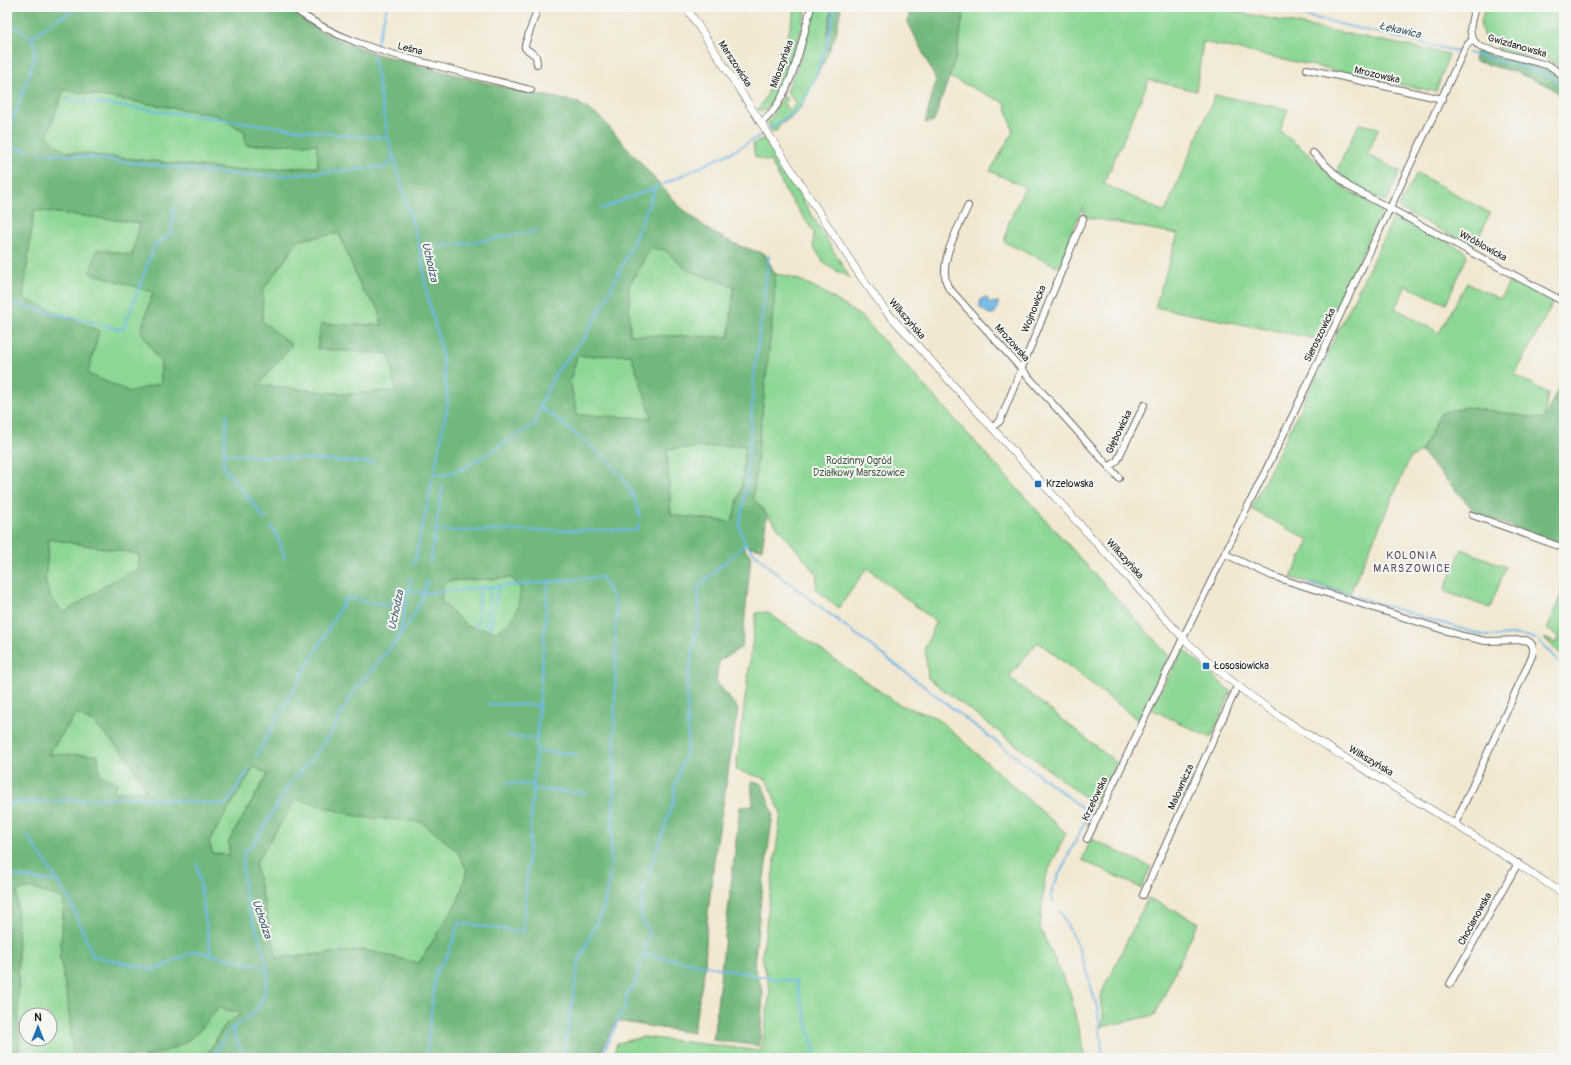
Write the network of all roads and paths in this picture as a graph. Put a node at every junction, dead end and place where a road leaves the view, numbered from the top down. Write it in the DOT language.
graph roads {
  1 [pos="292,7"];
  2 [pos="538,7"];
  3 [pos="686,7"];
  4 [pos="811,7"];
  5 [pos="1475,7"];
  6 [pos="1472,40"];
  7 [pos="537,64"];
  8 [pos="1307,69"];
  9 [pos="1564,76"];
  10 [pos="531,90"];
  11 [pos="1442,99"];
  12 [pos="761,123"];
  13 [pos="768,133"];
  14 [pos="1313,153"];
  15 [pos="968,206"];
  16 [pos="1391,208"];
  17 [pos="1083,219"];
  18 [pos="1564,302"];
  19 [pos="1020,368"];
  20 [pos="1144,405"];
  21 [pos="992,427"];
  22 [pos="1109,467"];
  23 [pos="1119,478"];
  24 [pos="1472,515"];
  25 [pos="1564,548"];
  26 [pos="1225,554"];
  27 [pos="1183,638"];
  28 [pos="1237,687"];
  29 [pos="1456,824"];
  30 [pos="1087,839"];
  31 [pos="1518,864"];
  32 [pos="1564,894"];
  33 [pos="1143,896"];
  34 [pos="1450,984"];
  1 -- 10 [label="street, Leśna"];
  2 -- 7 [label="street"];
  3 -- 12 [label="street, Marszowicka"];
  4 -- 12 [label="street, Miłoszyńska"];
  5 -- 6 [label="street, Gwizdanowska"];
  6 -- 9 [label="street, Gwizdanowska"];
  6 -- 11 [label="street, Sieroszowicka"];
  8 -- 11 [label="street, Mrozowska"];
  11 -- 16 [label="street, Sieroszowicka"];
  12 -- 13 [label="street, Marszowicka"];
  13 -- 21 [label="street, Wilkszyńska"];
  14 -- 16 [label="street, Wróblowicka"];
  15 -- 19 [label="street, Mrozowska"];
  16 -- 18 [label="street, Wróblowicka"];
  16 -- 26 [label="street, Sieroszowicka"];
  17 -- 19 [label="street, Wojnowicka"];
  19 -- 21 [label="street, Wojnowicka"];
  19 -- 22 [label="street, Mrozowska"];
  20 -- 22 [label="street, Głębowicka"];
  21 -- 27 [label="street, Wilkszyńska"];
  22 -- 23 [label="street, Mrozowska"];
  24 -- 25 [label="street"];
  26 -- 27 [label="street, Sieroszowicka"];
  26 -- 29 [label="street"];
  27 -- 28 [label="street, Wilkszyńska"];
  27 -- 30 [label="street, Krzelowska"];
  28 -- 29 [label="street, Wilkszyńska"];
  28 -- 33 [label="street, Malownicza"];
  29 -- 31 [label="street, Wilkszyńska"];
  31 -- 32 [label="street, Wilkszyńska"];
  31 -- 34 [label="street, Chocianowska"];
}
